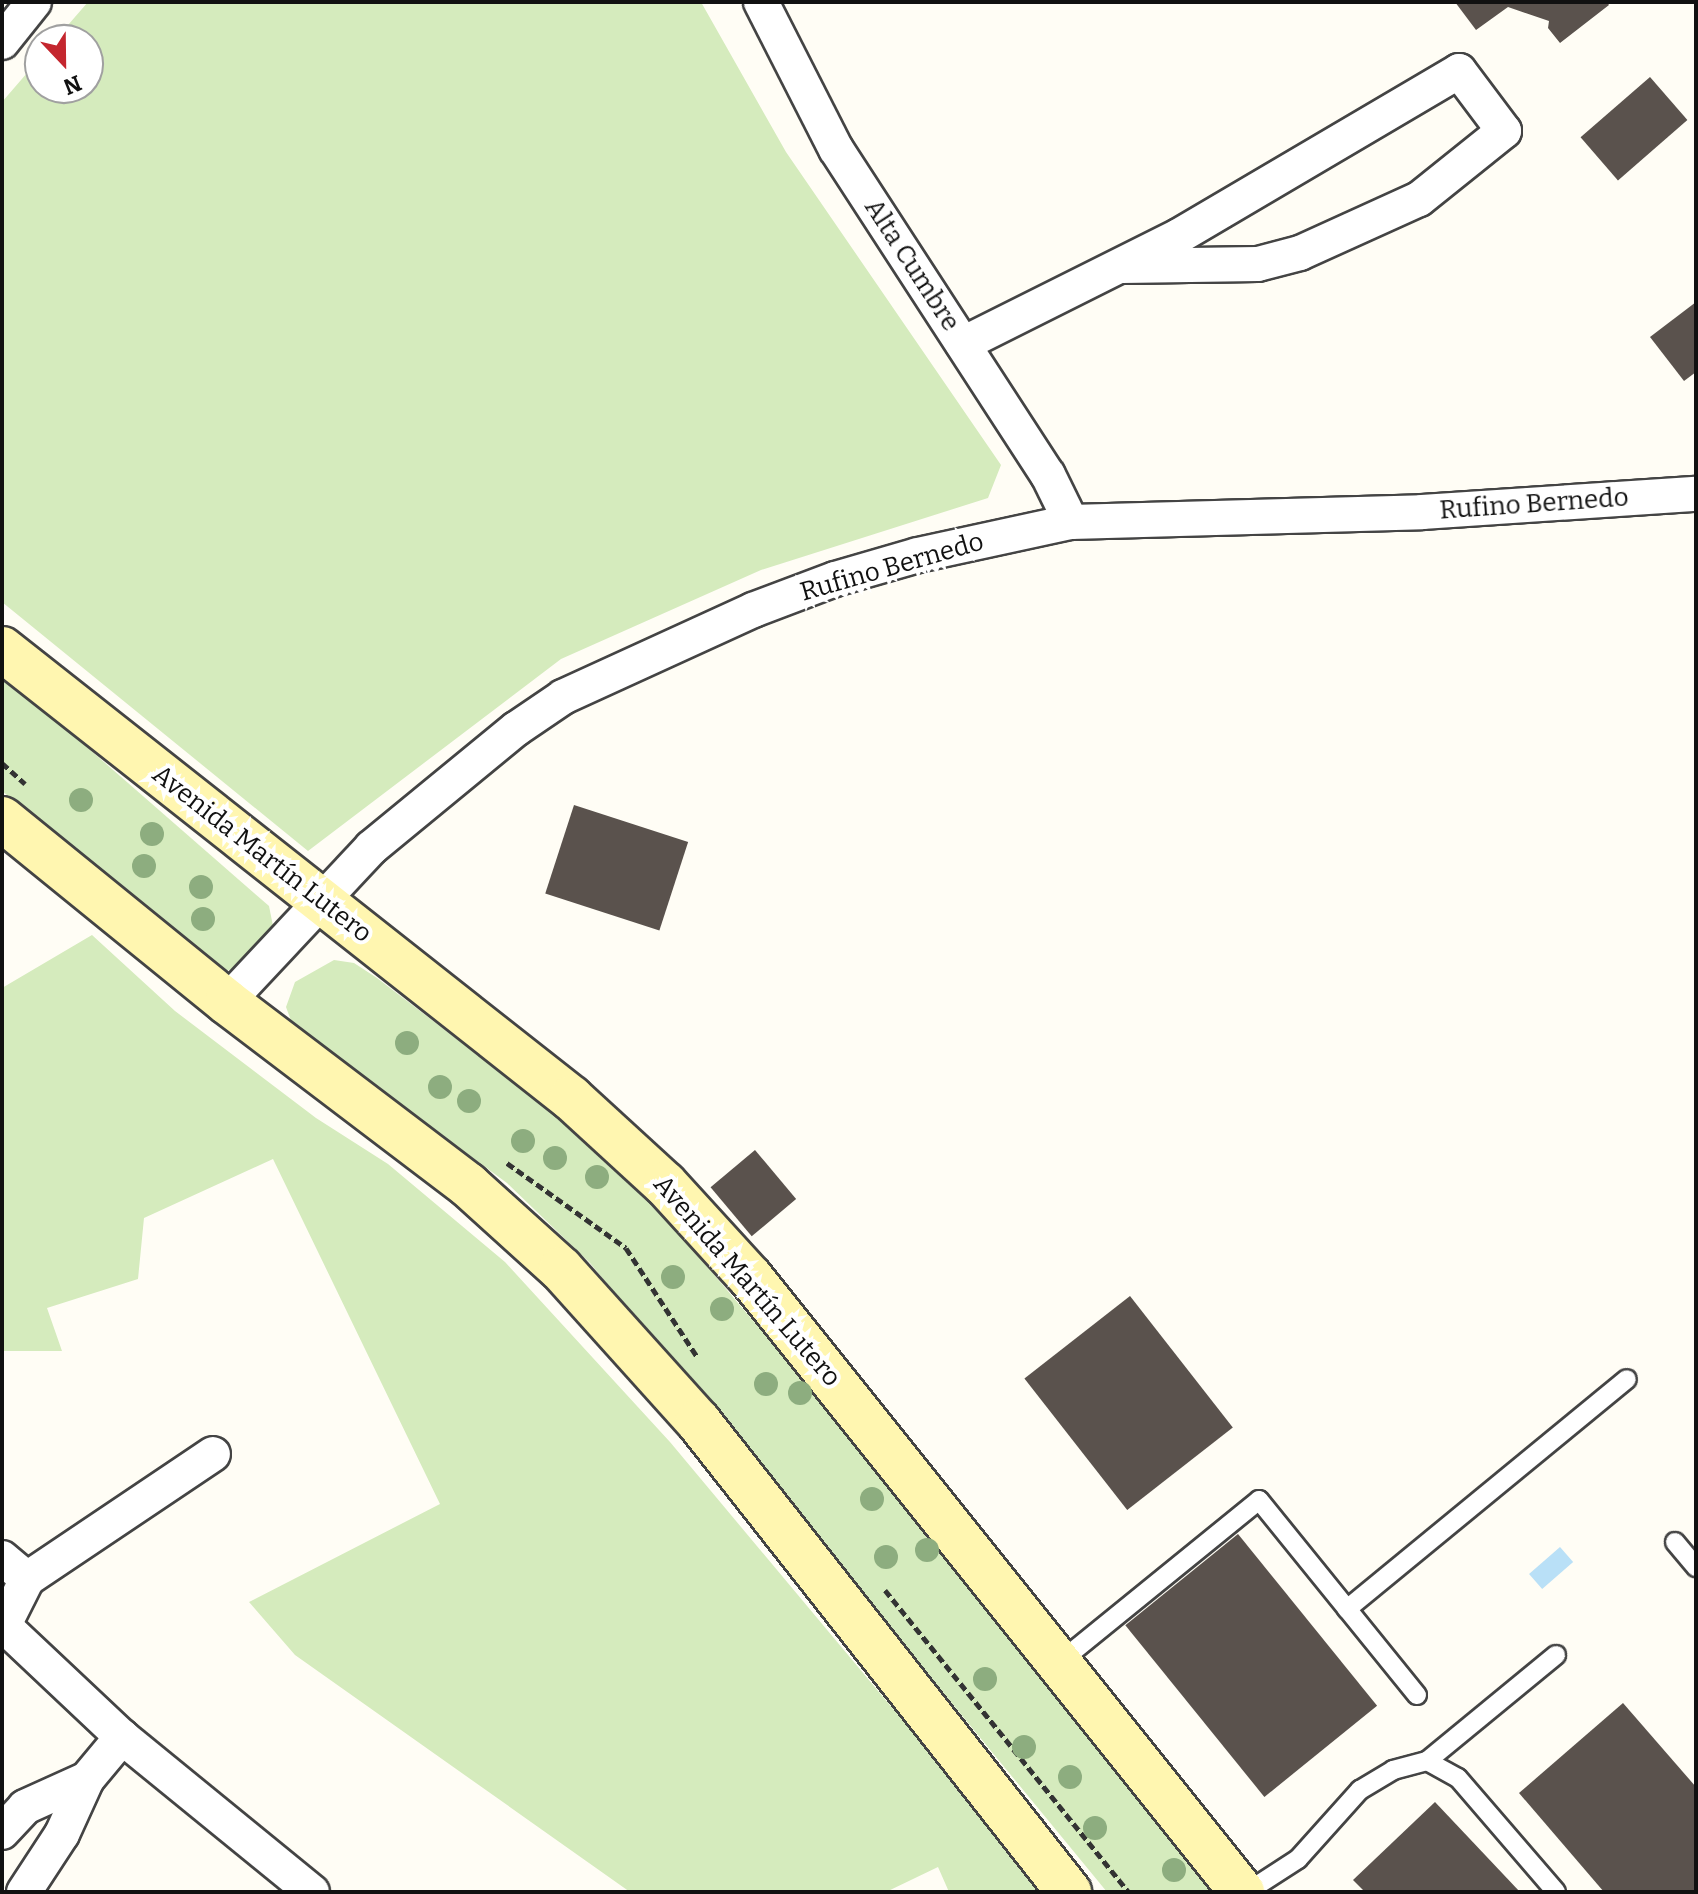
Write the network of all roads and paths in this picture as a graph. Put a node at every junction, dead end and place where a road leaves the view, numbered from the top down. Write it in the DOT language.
graph roads {
  1 [pos="34,2"];
  2 [pos="761,2"];
  3 [pos="2,42"];
  4 [pos="1122,266"];
  5 [pos="963,344"];
  6 [pos="1696,494"];
  7 [pos="1071,522"];
  8 [pos="2,649"];
  9 [pos="2,819"];
  10 [pos="319,899"];
  11 [pos="227,1002"];
  12 [pos="1627,1379"];
  13 [pos="213,1454"];
  14 [pos="1675,1542"];
  15 [pos="1696,1567"];
  16 [pos="14,1569"];
  17 [pos="1347,1609"];
  18 [pos="3,1625"];
  19 [pos="1556,1655"];
  20 [pos="1061,1661"];
  21 [pos="1417,1695"];
  22 [pos="122,1737"];
  23 [pos="1427,1761"];
  24 [pos="87,1779"];
  25 [pos="2,1832"];
  26 [pos="24,1892"];
  27 [pos="312,1892"];
  28 [pos="1069,1892"];
  29 [pos="1244,1892"];
  30 [pos="1556,1892"];
  1 -- 3 [label="street"];
  2 -- 5 [label="street, Alta Cumbre"];
  4 -- 4 [label="street"];
  4 -- 5 [label="street"];
  5 -- 7 [label="street, Alta Cumbre"];
  6 -- 7 [label="street, Rufino Bernedo"];
  7 -- 10 [label="street, Rufino Bernedo"];
  8 -- 10 [label="street, Avenida Martín Lutero"];
  9 -- 11 [label="street"];
  10 -- 11 [label="street, Rufino Bernedo"];
  10 -- 20 [label="street, Avenida Martín Lutero"];
  11 -- 28 [label="street"];
  12 -- 17 [label="lane"];
  13 -- 16 [label="street"];
  14 -- 15 [label="lane"];
  16 -- 18 [label="street"];
  17 -- 20 [label="lane"];
  17 -- 21 [label="lane"];
  18 -- 22 [label="street"];
  19 -- 23 [label="lane"];
  20 -- 29 [label="street, Avenida Martín Lutero"];
  22 -- 24 [label="street"];
  22 -- 27 [label="street"];
  23 -- 29 [label="lane"];
  23 -- 30 [label="lane"];
  24 -- 25 [label="street"];
  24 -- 26 [label="street"];
}
